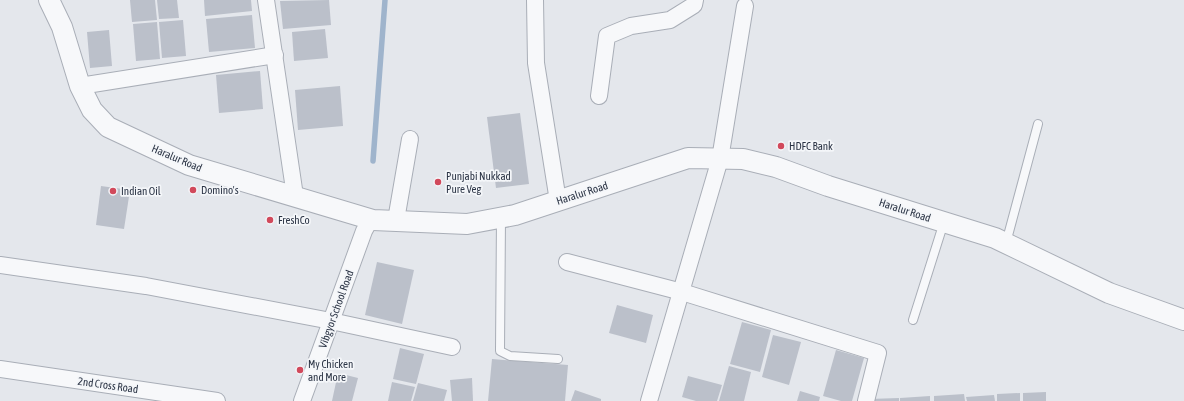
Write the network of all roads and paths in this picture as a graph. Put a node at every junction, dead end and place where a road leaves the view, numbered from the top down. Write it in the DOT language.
graph roads {
  1 [pos="49,0"];
  2 [pos="266,0"];
  3 [pos="534,0"];
  4 [pos="695,0"];
  5 [pos="745,6"];
  6 [pos="275,55"];
  7 [pos="80,86"];
  8 [pos="598,96"];
  9 [pos="1038,124"];
  10 [pos="410,139"];
  11 [pos="720,159"];
  12 [pos="296,196"];
  13 [pos="558,201"];
  14 [pos="501,218"];
  15 [pos="373,220"];
  16 [pos="396,220"];
  17 [pos="944,222"];
  18 [pos="1006,243"];
  19 [pos="567,262"];
  20 [pos="0,265"];
  21 [pos="682,292"];
  22 [pos="913,320"];
  23 [pos="1184,320"];
  24 [pos="331,321"];
  25 [pos="452,347"];
  26 [pos="558,359"];
  27 [pos="0,369"];
  28 [pos="217,401"];
  29 [pos="302,401"];
  30 [pos="649,401"];
  31 [pos="866,401"];
  1 -- 7 [label="street, Haralur Road"];
  2 -- 6 [label="street"];
  3 -- 13 [label="street"];
  4 -- 8 [label="street"];
  5 -- 11 [label="street"];
  6 -- 7 [label="street"];
  6 -- 12 [label="street"];
  7 -- 12 [label="street, Haralur Road"];
  9 -- 18 [label="lane"];
  10 -- 16 [label="street"];
  11 -- 13 [label="street, Haralur Road"];
  11 -- 17 [label="street, Haralur Road"];
  11 -- 21 [label="street"];
  12 -- 15 [label="street, Haralur Road"];
  13 -- 14 [label="street, Haralur Road"];
  14 -- 16 [label="street, Haralur Road"];
  14 -- 26 [label="lane"];
  15 -- 16 [label="street, Haralur Road"];
  15 -- 24 [label="street, Vibgyor School Road"];
  17 -- 18 [label="street, Haralur Road"];
  17 -- 22 [label="lane"];
  18 -- 23 [label="street, Haralur Road"];
  19 -- 21 [label="street"];
  20 -- 24 [label="street"];
  21 -- 30 [label="street"];
  21 -- 31 [label="street"];
  24 -- 25 [label="street"];
  24 -- 29 [label="street, Vibgyor School Road"];
  27 -- 28 [label="street, 2nd Cross Road"];
}
